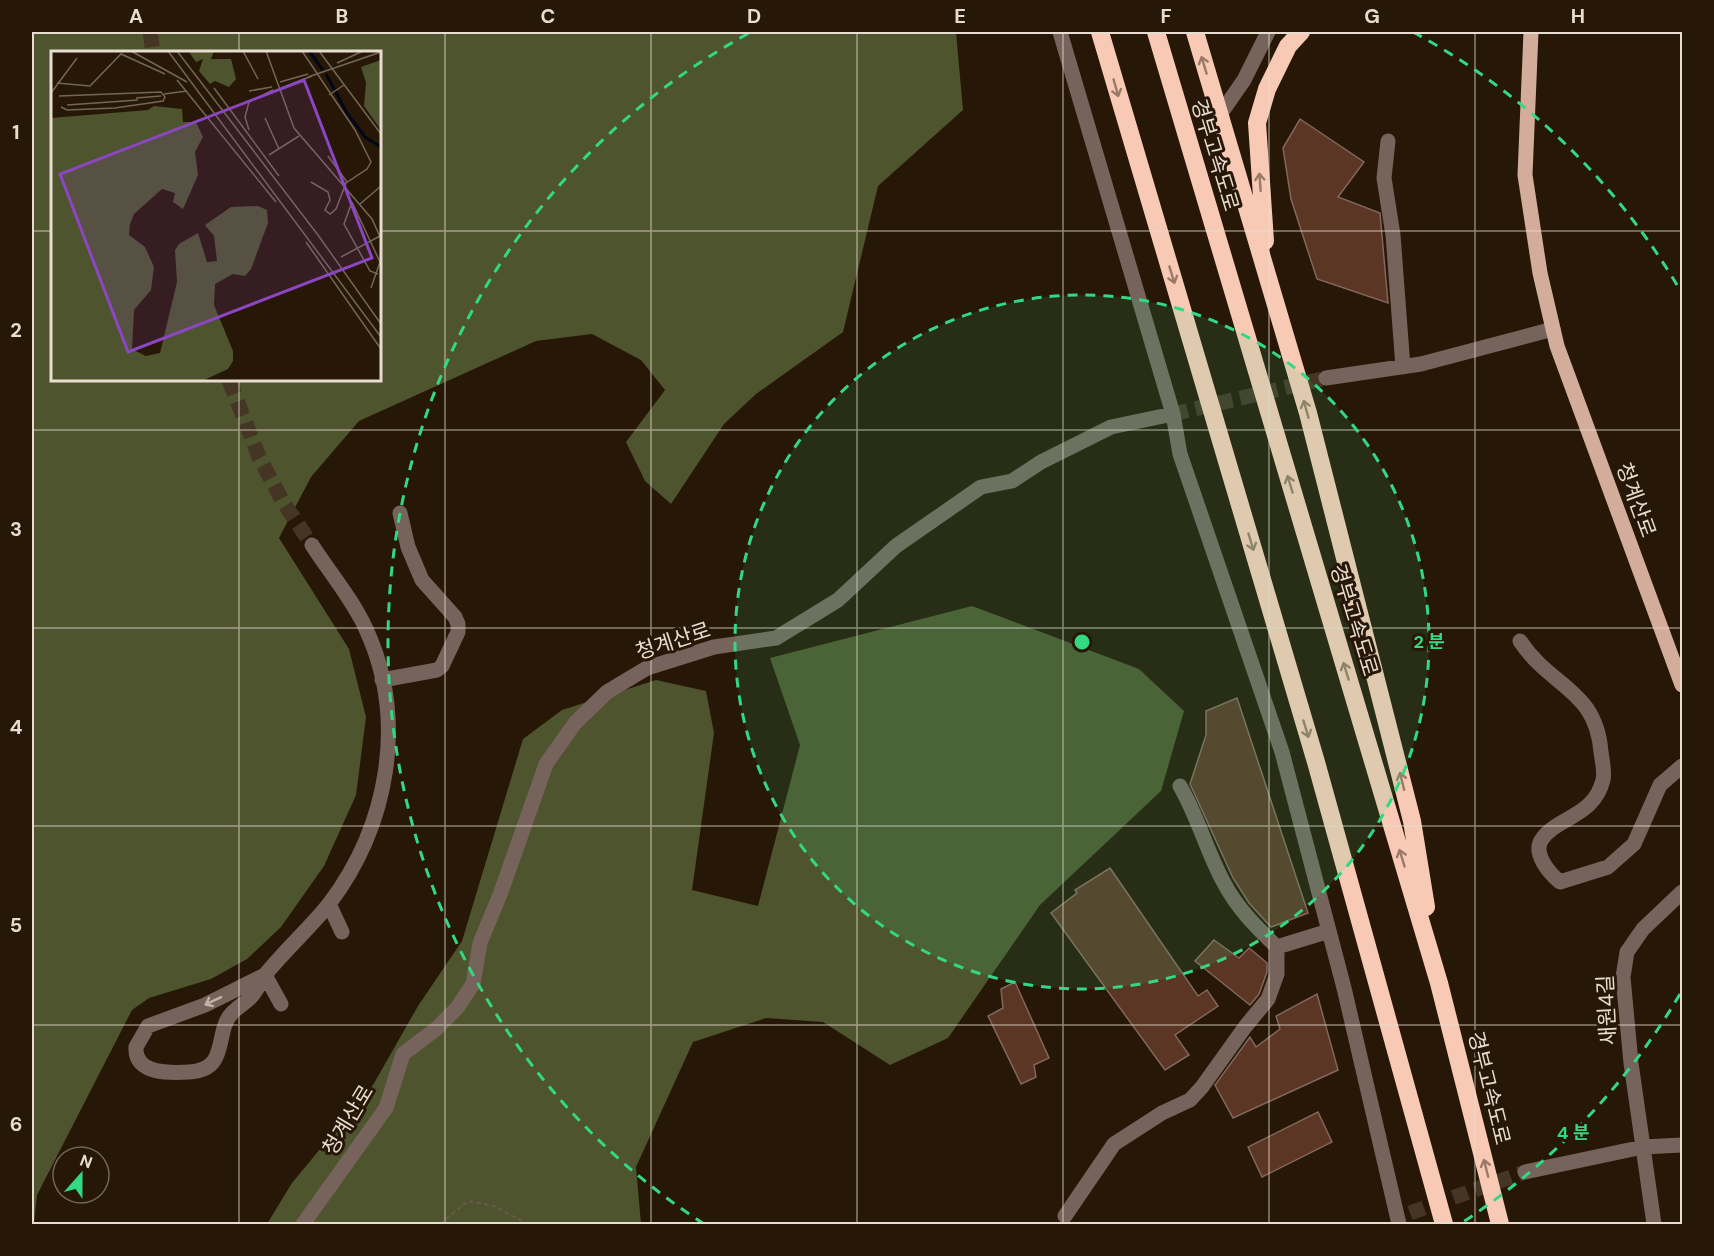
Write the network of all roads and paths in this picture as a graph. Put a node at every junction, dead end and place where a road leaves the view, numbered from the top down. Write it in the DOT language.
graph roads {
  1 [pos="1060,32"];
  2 [pos="1100,32"];
  3 [pos="1156,32"];
  4 [pos="1195,32"];
  5 [pos="1268,32"];
  6 [pos="1301,32"];
  7 [pos="1531,32"];
  8 [pos="1219,116"];
  9 [pos="1388,141"];
  10 [pos="1553,329"];
  11 [pos="1293,363"];
  12 [pos="1403,367"];
  13 [pos="1326,378"];
  14 [pos="1173,414"];
  15 [pos="400,513"];
  16 [pos="312,545"];
  17 [pos="1520,641"];
  18 [pos="382,680"];
  19 [pos="1683,685"];
  20 [pos="1683,766"];
  21 [pos="1180,786"];
  22 [pos="1683,892"];
  23 [pos="329,904"];
  24 [pos="1329,931"];
  25 [pos="342,932"];
  26 [pos="1277,947"];
  27 [pos="265,975"];
  28 [pos="1439,983"];
  29 [pos="281,1004"];
  30 [pos="1683,1145"];
  31 [pos="1643,1147"];
  32 [pos="1525,1172"];
  33 [pos="1065,1216"];
  34 [pos="1400,1221"];
  35 [pos="303,1224"];
  36 [pos="440,1224"];
  37 [pos="527,1224"];
  38 [pos="1444,1224"];
  39 [pos="1500,1224"];
  40 [pos="1654,1224"];
  1 -- 14 [label="street"];
  2 -- 38 [label="highway, one-way"];
  28 -- 3 [label="highway, 경부고속도로, one-way"];
  8 -- 4 [label="highway, one-way"];
  5 -- 8 [label="street"];
  11 -- 6 [label="highway, one-way"];
  7 -- 10 [label="main road, 청계산로"];
  8 -- 11 [label="highway"];
  9 -- 12 [label="street"];
  10 -- 12 [label="street"];
  10 -- 19 [label="main road, 청계산로"];
  28 -- 11 [label="highway, one-way"];
  12 -- 13 [label="street"];
  14 -- 24 [label="street"];
  14 -- 35 [label="street, 청계산로"];
  15 -- 18 [label="street"];
  16 -- 18 [label="street"];
  17 -- 20 [label="street"];
  18 -- 23 [label="street"];
  21 -- 26 [label="street"];
  22 -- 31 [label="street, 새원4길"];
  23 -- 25 [label="street"];
  23 -- 27 [label="street"];
  24 -- 26 [label="street"];
  24 -- 34 [label="street"];
  26 -- 33 [label="street"];
  27 -- 27 [label="street, one-way"];
  27 -- 29 [label="street"];
  39 -- 28 [label="highway, 경부고속도로, one-way"];
  30 -- 31 [label="street"];
  31 -- 32 [label="street"];
  31 -- 40 [label="street, 새원4길"];
  36 -- 37 [label="path"];
}
